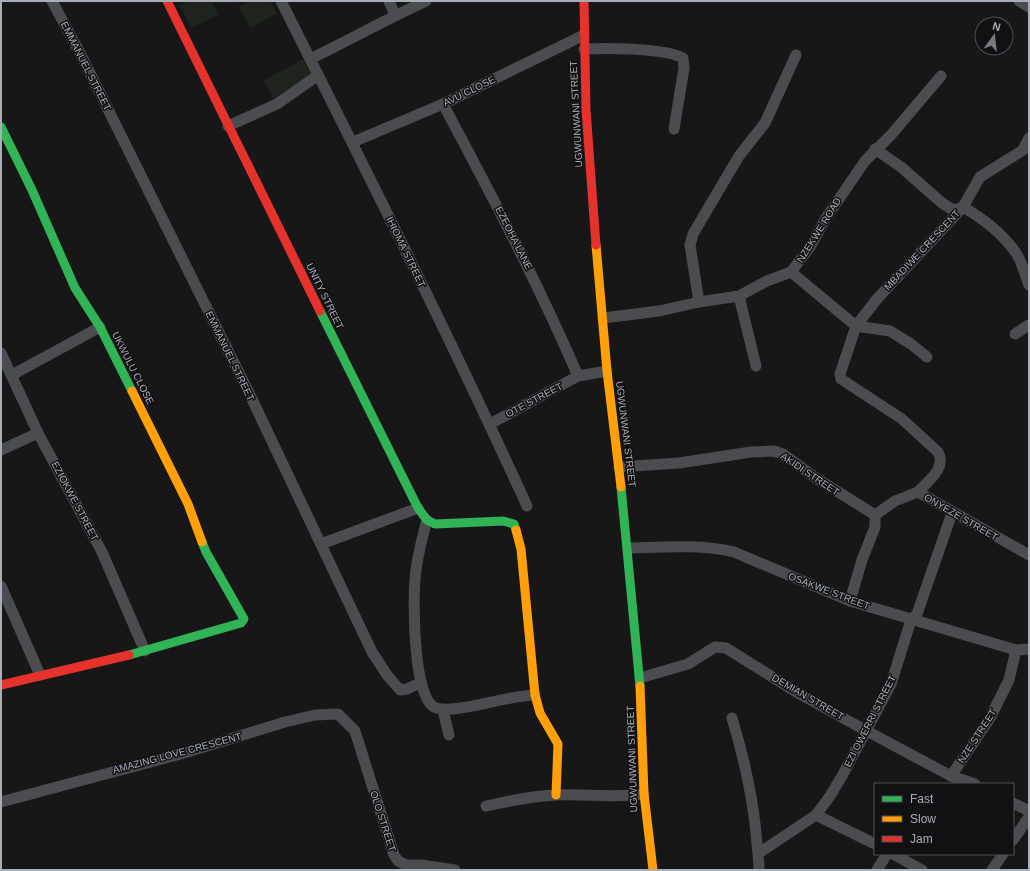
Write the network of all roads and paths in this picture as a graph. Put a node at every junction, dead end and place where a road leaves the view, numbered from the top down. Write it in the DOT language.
graph roads {
  1 [pos="52,1"];
  2 [pos="166,1"];
  3 [pos="280,1"];
  4 [pos="389,1"];
  5 [pos="426,1"];
  6 [pos="584,1"];
  7 [pos="1019,1"];
  8 [pos="1029,7"];
  9 [pos="395,15"];
  10 [pos="584,35"];
  11 [pos="584,49"];
  12 [pos="796,55"];
  13 [pos="310,59"];
  14 [pos="317,76"];
  15 [pos="941,76"];
  16 [pos="444,104"];
  17 [pos="228,126"];
  18 [pos="1,127"];
  19 [pos="674,129"];
  20 [pos="1029,138"];
  21 [pos="353,142"];
  22 [pos="875,149"];
  23 [pos="1026,152"];
  24 [pos="963,207"];
  25 [pos="791,272"];
  26 [pos="1029,285"];
  27 [pos="739,296"];
  28 [pos="699,302"];
  29 [pos="603,318"];
  30 [pos="1029,325"];
  31 [pos="856,326"];
  32 [pos="100,327"];
  33 [pos="1015,334"];
  34 [pos="1,353"];
  35 [pos="927,357"];
  36 [pos="756,366"];
  37 [pos="607,371"];
  38 [pos="12,375"];
  39 [pos="578,376"];
  40 [pos="841,379"];
  41 [pos="490,424"];
  42 [pos="38,433"];
  43 [pos="1,450"];
  44 [pos="619,467"];
  45 [pos="918,492"];
  46 [pos="526,506"];
  47 [pos="418,508"];
  48 [pos="952,513"];
  49 [pos="875,515"];
  50 [pos="426,520"];
  51 [pos="321,544"];
  52 [pos="628,548"];
  53 [pos="1029,555"];
  54 [pos="1,586"];
  55 [pos="850,601"];
  56 [pos="911,620"];
  57 [pos="1029,649"];
  58 [pos="1016,650"];
  59 [pos="145,651"];
  60 [pos="40,675"];
  61 [pos="640,678"];
  62 [pos="420,683"];
  63 [pos="1,685"];
  64 [pos="535,695"];
  65 [pos="443,710"];
  66 [pos="732,718"];
  67 [pos="350,725"];
  68 [pos="865,730"];
  69 [pos="449,735"];
  70 [pos="951,776"];
  71 [pos="972,783"];
  72 [pos="644,794"];
  73 [pos="556,795"];
  74 [pos="1,802"];
  75 [pos="1014,804"];
  76 [pos="486,806"];
  77 [pos="1029,811"];
  78 [pos="816,815"];
  79 [pos="1029,817"];
  80 [pos="1014,839"];
  81 [pos="874,844"];
  82 [pos="759,853"];
  83 [pos="886,855"];
  84 [pos="895,855"];
  85 [pos="1002,855"];
  86 [pos="996,868"];
  87 [pos="452,870"];
  88 [pos="456,870"];
  89 [pos="653,870"];
  90 [pos="759,870"];
  91 [pos="876,870"];
  92 [pos="922,870"];
  1 -- 51 [label="street, EMMANUEL STREET"];
  2 -- 17 [label="street, UNITY STREET"];
  3 -- 13 [label="street, IHIOMA STREET"];
  4 -- 9 [label="street"];
  5 -- 9 [label="street"];
  6 -- 10 [label="street, UGWUNWANI STREET"];
  7 -- 8 [label="street"];
  9 -- 13 [label="street"];
  10 -- 11 [label="street, UGWUNWANI STREET"];
  10 -- 16 [label="street, AVU CLOSE"];
  11 -- 19 [label="street"];
  11 -- 29 [label="street, UGWUNWANI STREET"];
  12 -- 28 [label="street"];
  13 -- 14 [label="street, IHIOMA STREET"];
  14 -- 17 [label="street"];
  14 -- 21 [label="street, IHIOMA STREET"];
  15 -- 22 [label="street, NZEKWE ROAD"];
  16 -- 21 [label="street, AVU CLOSE"];
  16 -- 39 [label="street, EZEOHA LANE"];
  17 -- 47 [label="street, UNITY STREET"];
  18 -- 32 [label="street, UKWULU CLOSE"];
  20 -- 23 [label="street, MBADIWE CRESCENT"];
  21 -- 41 [label="street, IHIOMA STREET"];
  22 -- 24 [label="street"];
  22 -- 25 [label="street, NZEKWE ROAD"];
  23 -- 24 [label="street, MBADIWE CRESCENT"];
  24 -- 26 [label="street"];
  24 -- 31 [label="street, MBADIWE CRESCENT"];
  25 -- 27 [label="street, NZEKWE ROAD"];
  25 -- 31 [label="street"];
  27 -- 28 [label="street, NZEKWE ROAD"];
  27 -- 36 [label="street"];
  28 -- 29 [label="street, NZEKWE ROAD"];
  29 -- 37 [label="street, UGWUNWANI STREET"];
  30 -- 33 [label="street"];
  31 -- 35 [label="street"];
  31 -- 40 [label="street, MBADIWE CRESCENT"];
  32 -- 38 [label="street"];
  32 -- 59 [label="street, UKWULU CLOSE"];
  34 -- 38 [label="street, EZIOKWE STREET"];
  37 -- 39 [label="street, OTE STREET"];
  37 -- 44 [label="street, UGWUNWANI STREET"];
  38 -- 42 [label="street, EZIOKWE STREET"];
  39 -- 41 [label="street, OTE STREET"];
  40 -- 45 [label="street, ONYEZE STREET"];
  41 -- 46 [label="street, IHIOMA STREET"];
  42 -- 43 [label="street"];
  42 -- 59 [label="street, EZIOKWE STREET"];
  44 -- 49 [label="street, AKIDI STREET"];
  44 -- 52 [label="street, UGWUNWANI STREET"];
  45 -- 48 [label="street, ONYEZE STREET"];
  45 -- 49 [label="street"];
  47 -- 50 [label="street, UNITY STREET"];
  47 -- 51 [label="street"];
  48 -- 53 [label="street, ONYEZE STREET"];
  48 -- 56 [label="street, EZI OWERRI STREET"];
  49 -- 55 [label="street"];
  50 -- 62 [label="street"];
  50 -- 64 [label="street"];
  51 -- 62 [label="street, EMMANUEL STREET"];
  52 -- 55 [label="street, OSAKWE STREET"];
  52 -- 61 [label="street, UGWUNWANI STREET"];
  54 -- 60 [label="street"];
  55 -- 56 [label="street, OSAKWE STREET"];
  56 -- 58 [label="street, OSAKWE STREET"];
  56 -- 68 [label="street, EZI OWERRI STREET"];
  57 -- 58 [label="street, OSAKWE STREET"];
  58 -- 70 [label="street, NZE STREET"];
  59 -- 60 [label="street"];
  60 -- 63 [label="street"];
  61 -- 68 [label="street, DEMIAN STREET"];
  61 -- 72 [label="street, UGWUNWANI STREET"];
  62 -- 65 [label="street"];
  64 -- 65 [label="street"];
  64 -- 73 [label="street"];
  65 -- 69 [label="street"];
  66 -- 82 [label="street"];
  67 -- 74 [label="street, AMAZING LOVE CRESCENT"];
  67 -- 87 [label="street, OLO STREET"];
  68 -- 70 [label="street, DEMIAN STREET"];
  68 -- 78 [label="street, EZI OWERRI STREET"];
  70 -- 71 [label="street, DEMIAN STREET"];
  72 -- 73 [label="street"];
  72 -- 89 [label="street, UGWUNWANI STREET"];
  73 -- 76 [label="street"];
  75 -- 77 [label="street"];
  78 -- 81 [label="street"];
  78 -- 82 [label="street, EZI OWERRI STREET"];
  79 -- 80 [label="street"];
  82 -- 90 [label="street"];
  83 -- 91 [label="street"];
  84 -- 92 [label="street"];
  85 -- 86 [label="street"];
  87 -- 88 [label="street, OLO STREET"];
}
